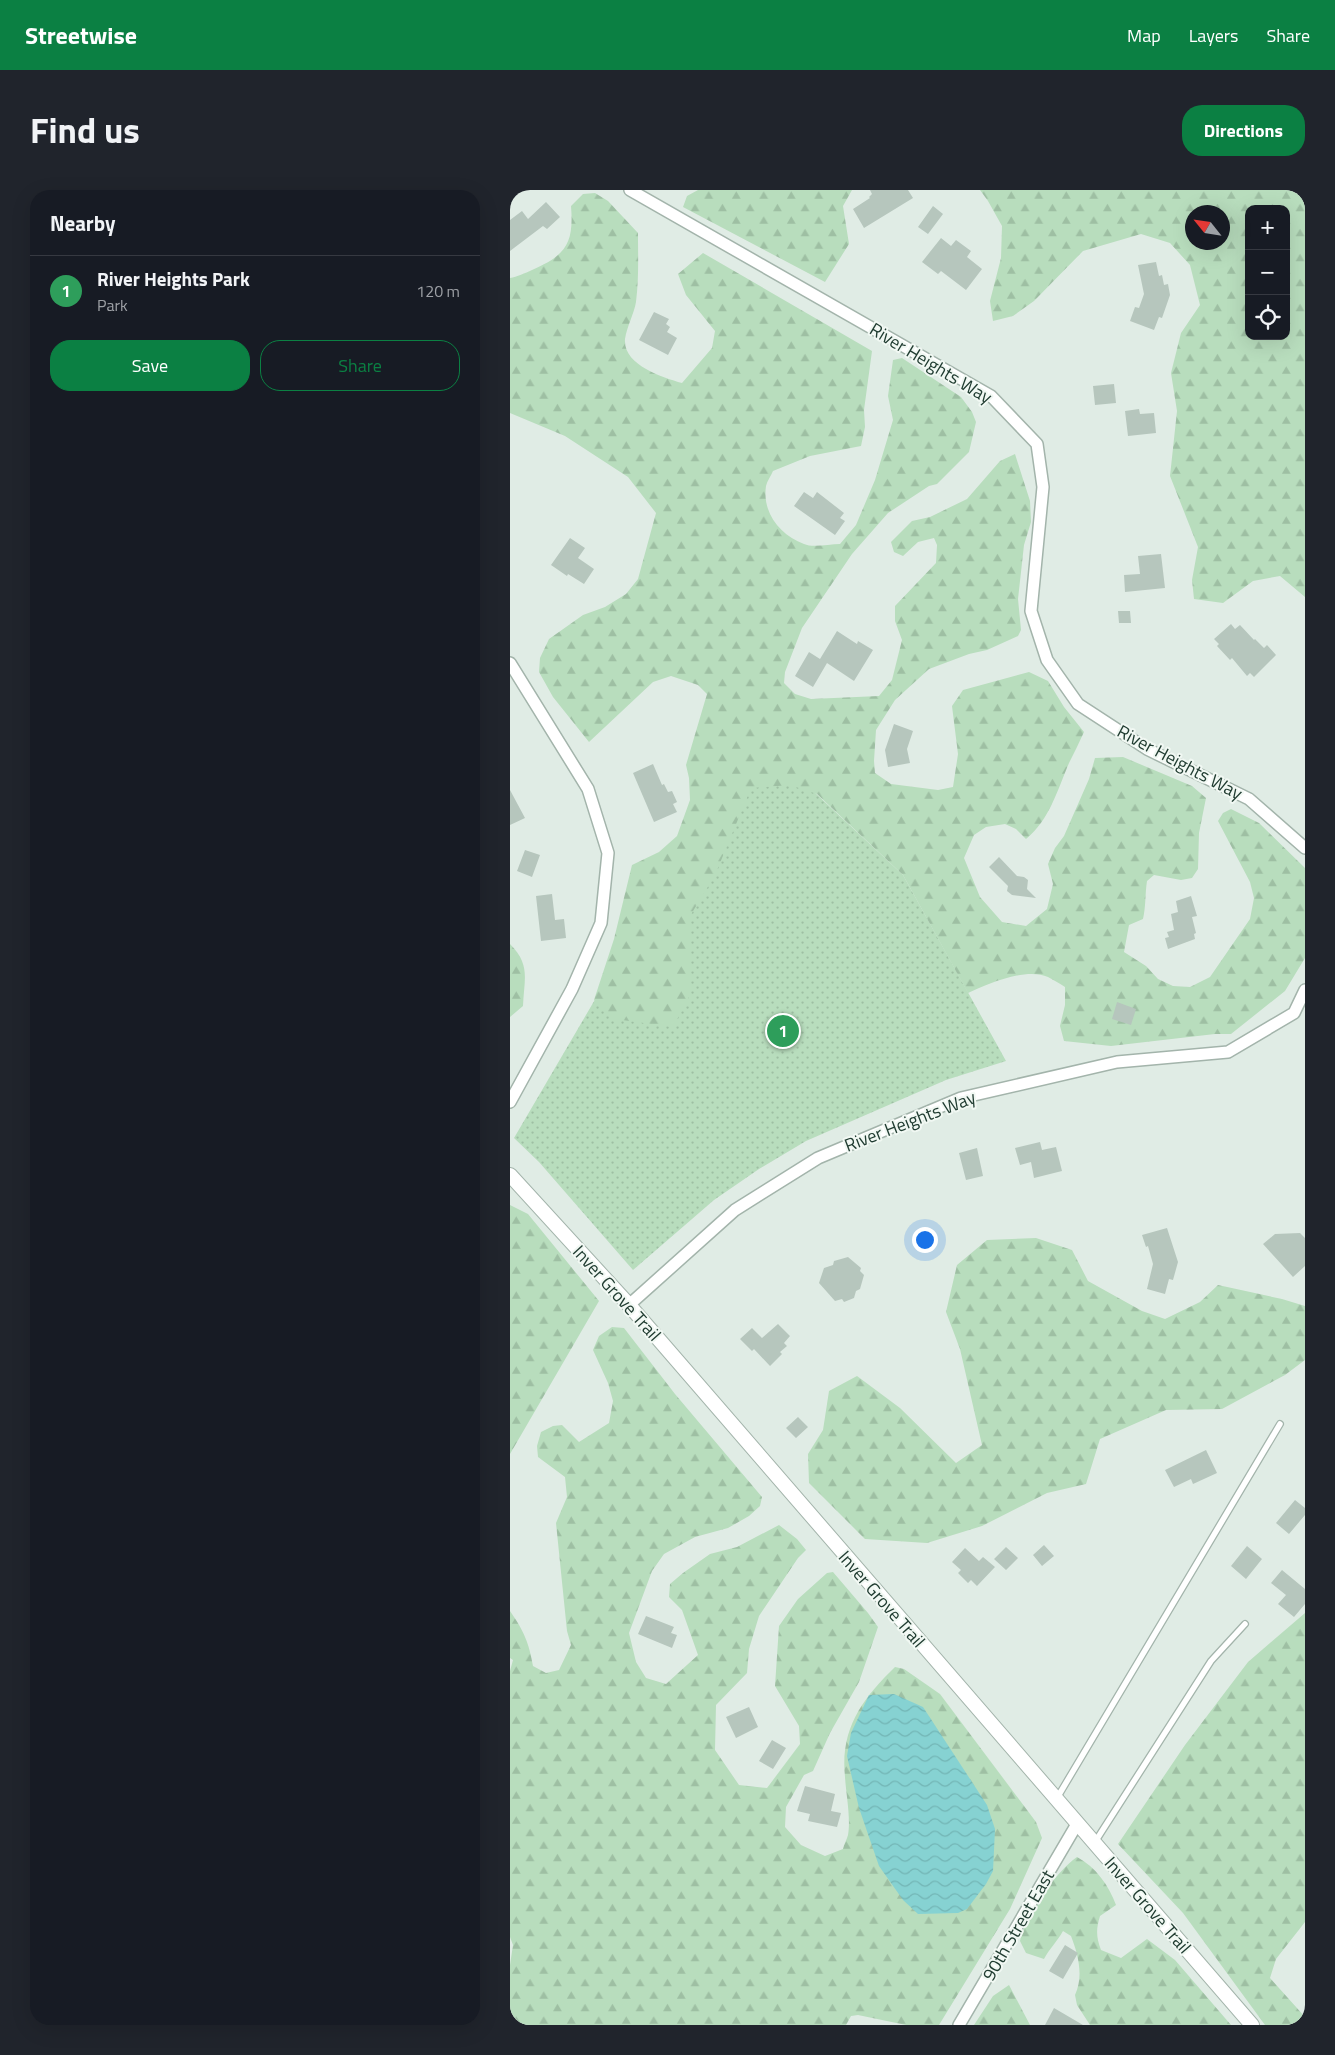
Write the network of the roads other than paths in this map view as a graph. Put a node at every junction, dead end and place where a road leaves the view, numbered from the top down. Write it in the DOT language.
graph roads {
  1 [pos="630,190"];
  2 [pos="510,663"];
  3 [pos="1305,848"];
  4 [pos="1305,990"];
  5 [pos="510,1102"];
  6 [pos="510,1176"];
  7 [pos="629,1305"];
  8 [pos="1280,1424"];
  9 [pos="1245,1624"];
  10 [pos="1056,1800"];
  11 [pos="1077,1824"];
  12 [pos="1094,1844"];
  13 [pos="959,2025"];
  14 [pos="1252,2025"];
  1 -- 3 [label="street, River Heights Way"];
  2 -- 5 [label="street"];
  4 -- 7 [label="street, River Heights Way"];
  6 -- 7 [label="street, Inver Grove Trail"];
  7 -- 10 [label="street, Inver Grove Trail"];
  8 -- 10 [label="lane"];
  9 -- 12 [label="lane"];
  10 -- 11 [label="street, Inver Grove Trail"];
  11 -- 12 [label="street, Inver Grove Trail"];
  11 -- 13 [label="street, 90th Street East"];
  12 -- 14 [label="street, Inver Grove Trail"];
}
